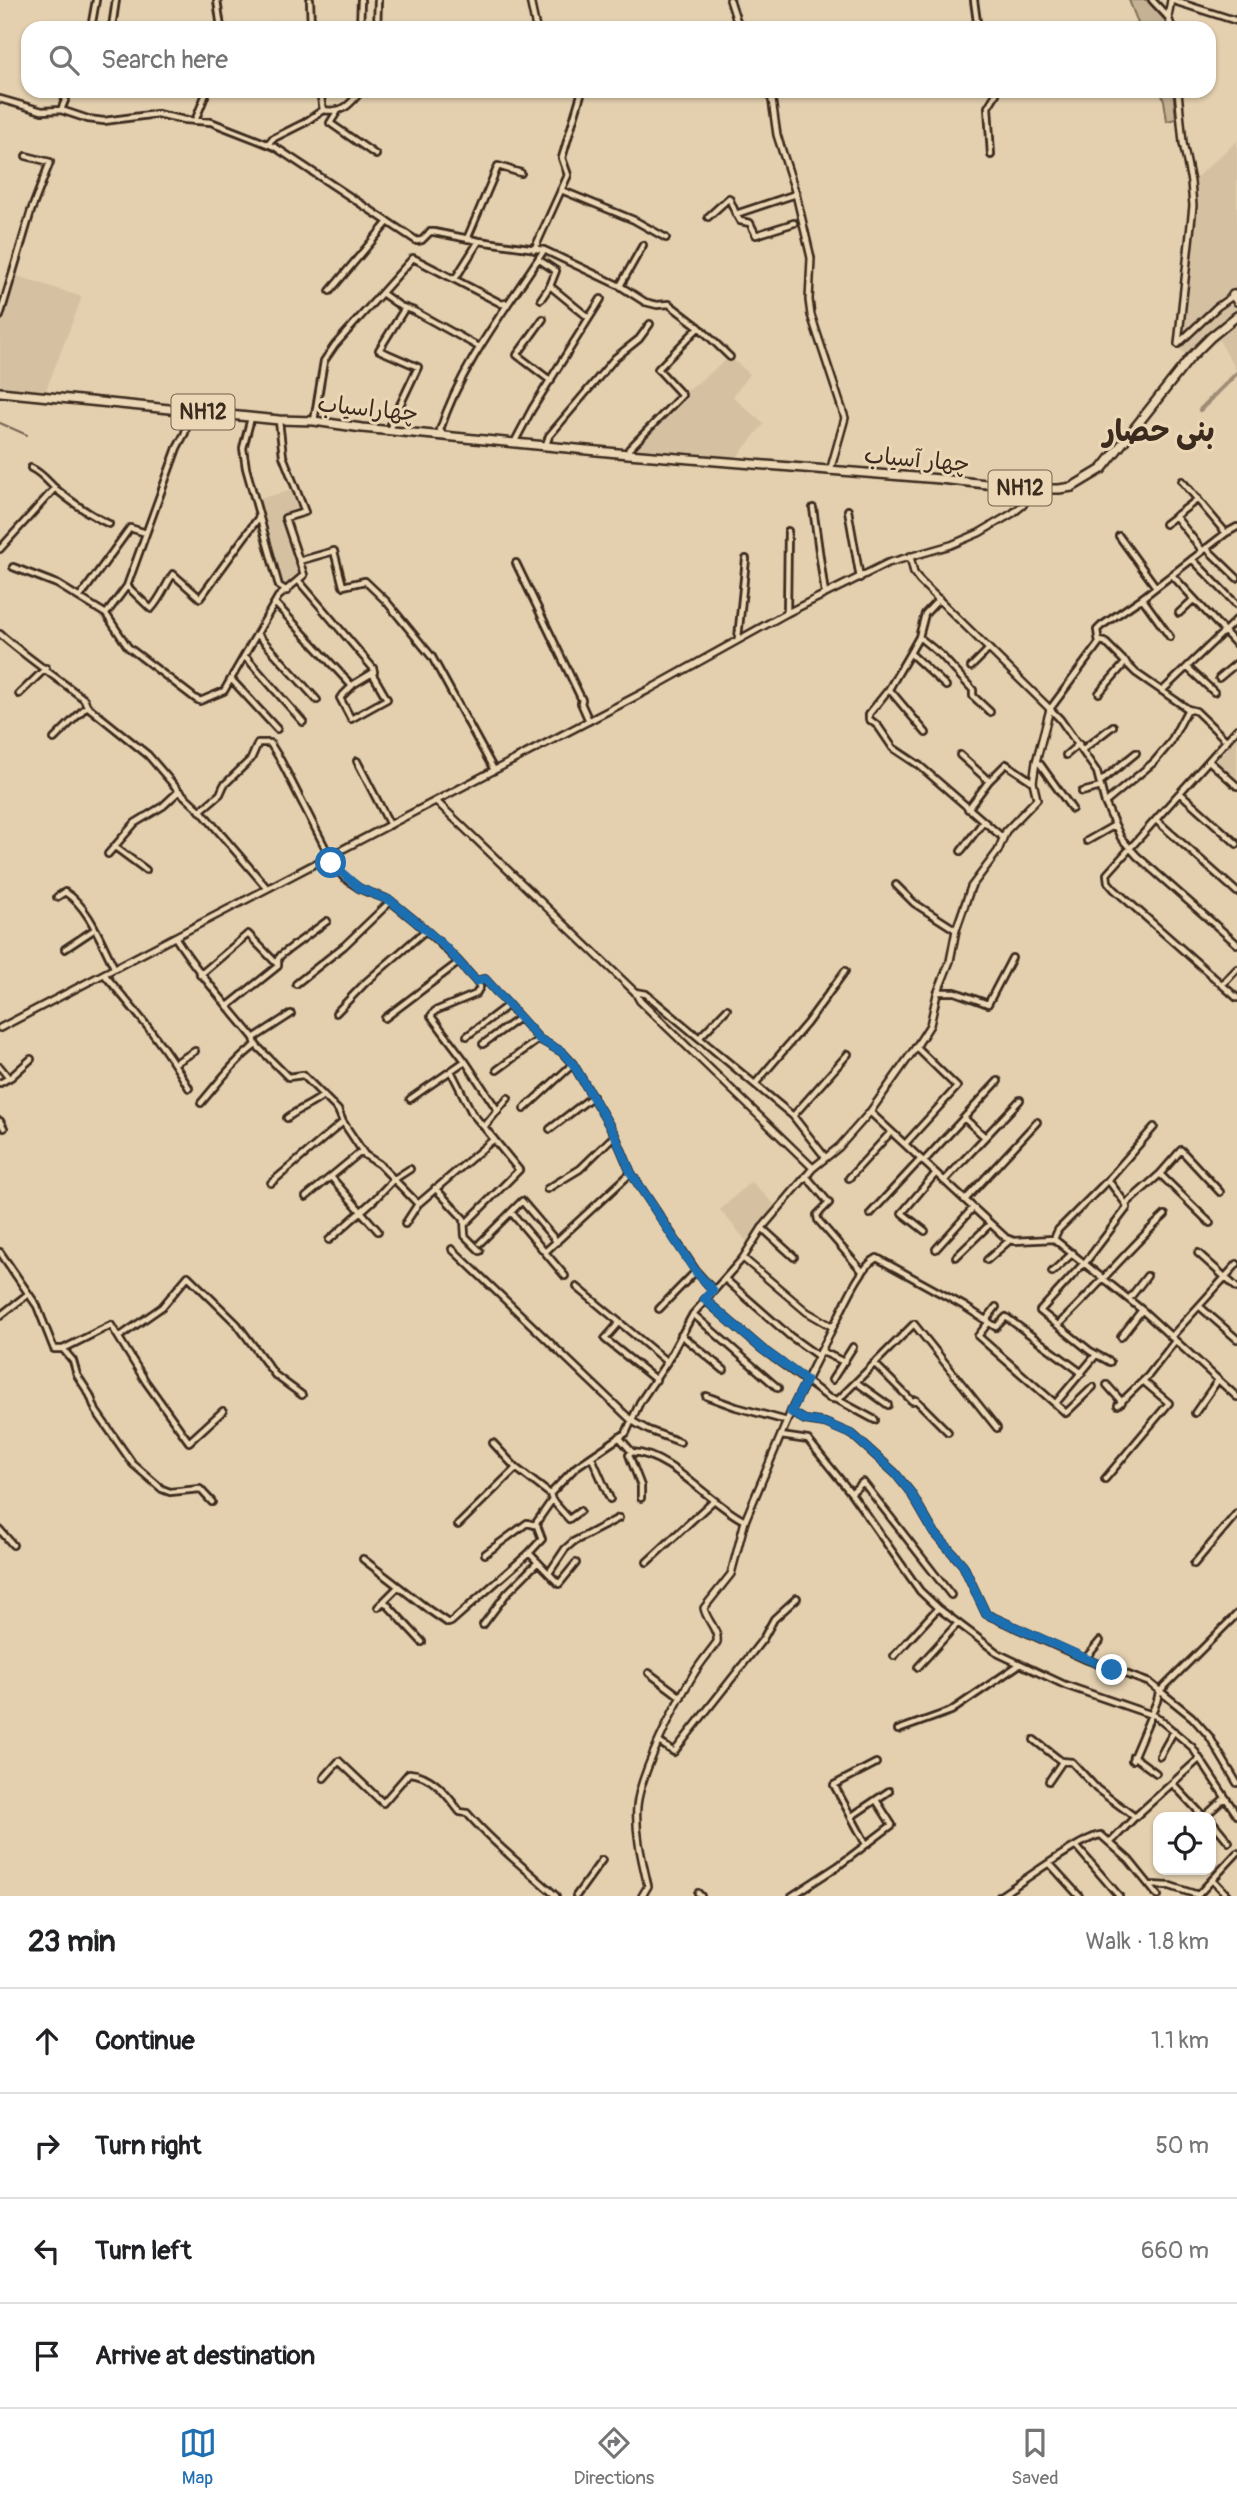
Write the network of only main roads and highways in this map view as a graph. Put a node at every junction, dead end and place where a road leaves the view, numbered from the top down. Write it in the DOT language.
graph roads {
  1 [pos="1236,299"];
  2 [pos="1236,318"];
  3 [pos="0,392"];
  4 [pos="733,462"];
  1 -- 2 [label="highway, چهار آسیاب / NH12"];
  2 -- 4 [label="highway, چهار آسیاب / NH12"];
  3 -- 4 [label="highway, چهاراسیاب / NH12"];
}
